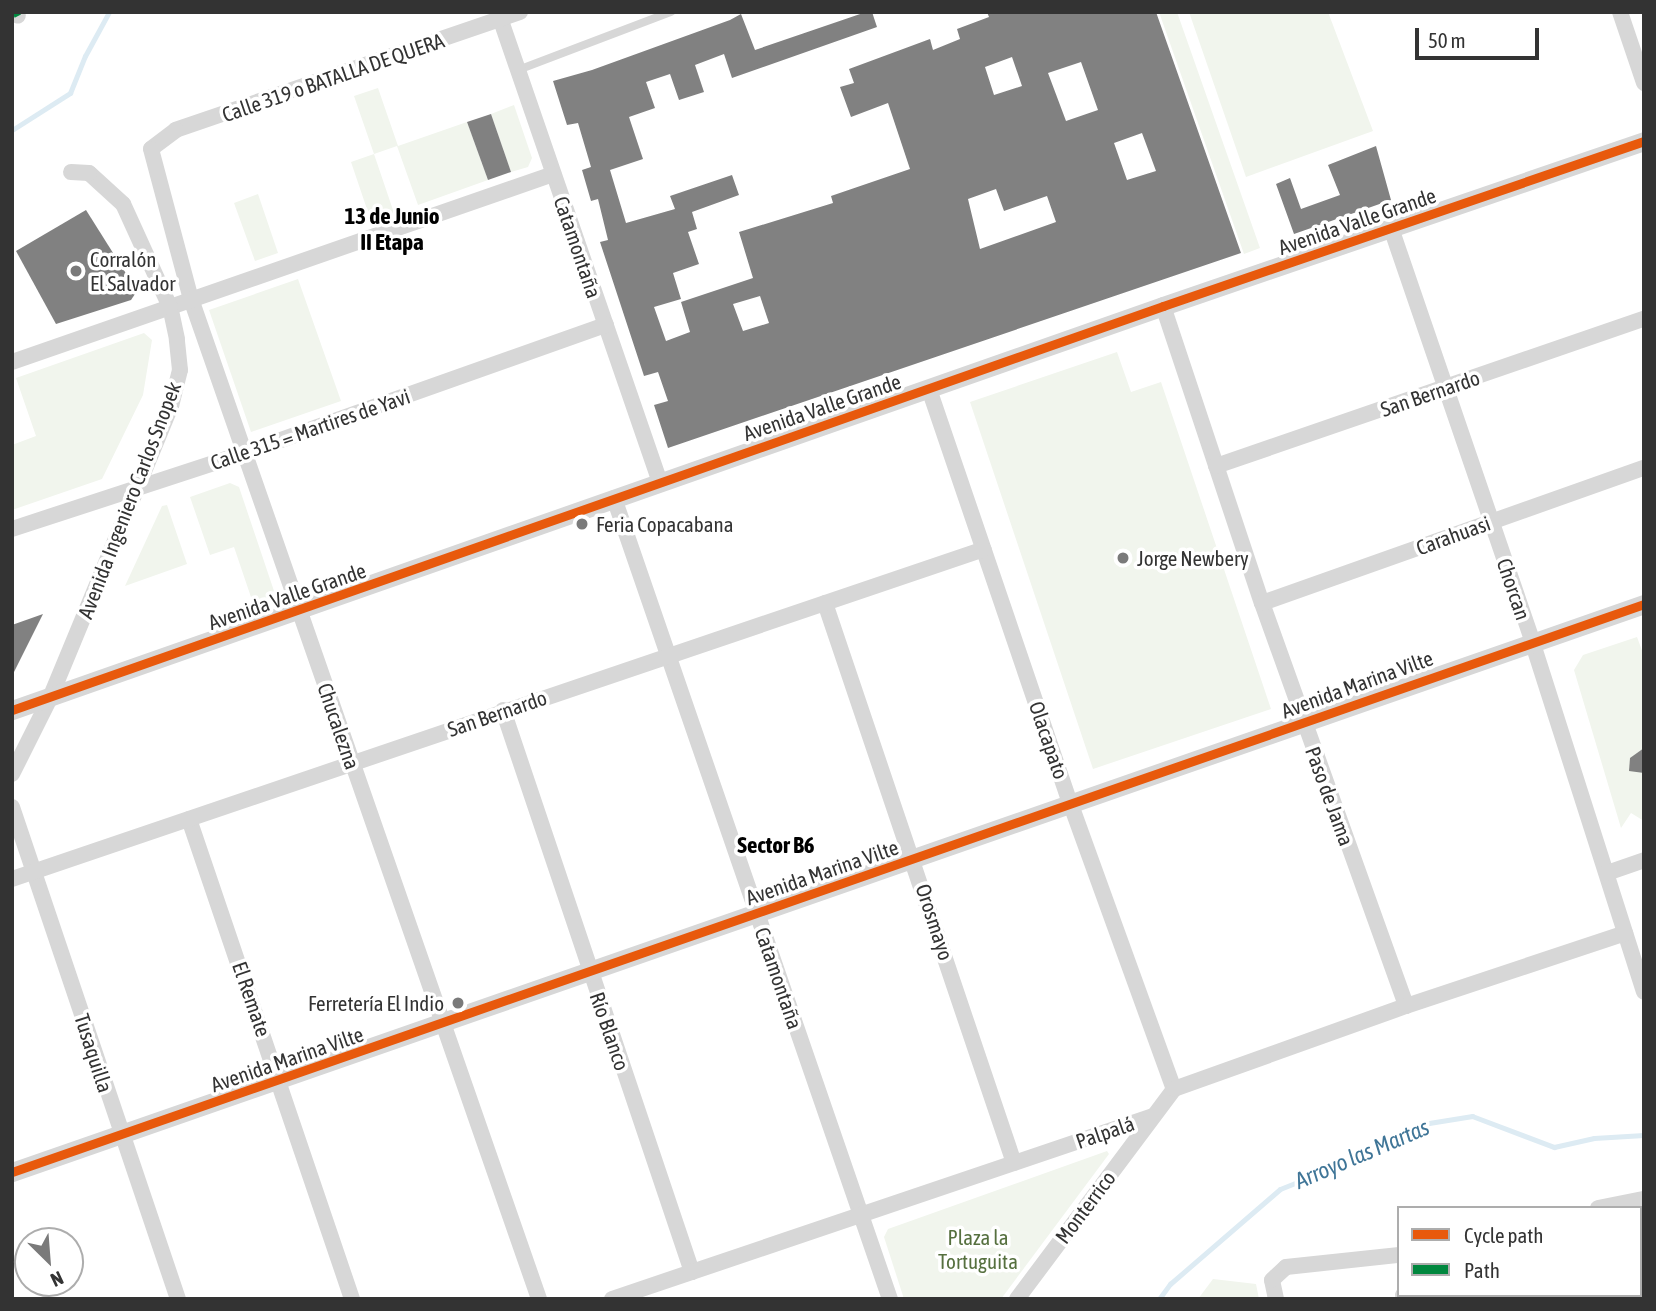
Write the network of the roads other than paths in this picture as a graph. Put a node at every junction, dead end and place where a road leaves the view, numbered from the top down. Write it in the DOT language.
graph roads {
  1 [pos="520,12"];
  2 [pos="671,12"];
  3 [pos="1620,12"];
  4 [pos="499,16"];
  5 [pos="518,70"];
  6 [pos="1644,83"];
  7 [pos="1644,141"];
  8 [pos="151,149"];
  9 [pos="71,172"];
  10 [pos="553,174"];
  11 [pos="1391,228"];
  12 [pos="191,299"];
  13 [pos="1163,306"];
  14 [pos="170,307"];
  15 [pos="1644,319"];
  16 [pos="606,325"];
  17 [pos="12,362"];
  18 [pos="929,388"];
  19 [pos="1445,388"];
  20 [pos="244,453"];
  21 [pos="1216,466"];
  22 [pos="1644,468"];
  23 [pos="660,482"];
  24 [pos="138,486"];
  25 [pos="614,498"];
  26 [pos="1491,522"];
  27 [pos="12,529"];
  28 [pos="984,549"];
  29 [pos="825,603"];
  30 [pos="1262,603"];
  31 [pos="1644,604"];
  32 [pos="299,610"];
  33 [pos="1532,641"];
  34 [pos="668,654"];
  35 [pos="50,698"];
  36 [pos="12,710"];
  37 [pos="503,710"];
  38 [pos="1304,722"];
  39 [pos="352,763"];
  40 [pos="12,774"];
  41 [pos="1070,805"];
  42 [pos="12,807"];
  43 [pos="189,819"];
  44 [pos="914,859"];
  45 [pos="1644,860"];
  46 [pos="35,872"];
  47 [pos="1607,873"];
  48 [pos="12,879"];
  49 [pos="756,913"];
  50 [pos="1625,933"];
  51 [pos="589,971"];
  52 [pos="1644,992"];
  53 [pos="1406,1006"];
  54 [pos="443,1023"];
  55 [pos="280,1079"];
  56 [pos="1174,1090"];
  57 [pos="1153,1116"];
  58 [pos="121,1136"];
  59 [pos="1014,1163"];
  60 [pos="12,1172"];
  61 [pos="1644,1199"];
  62 [pos="1608,1206"];
  63 [pos="862,1214"];
  64 [pos="1397,1255"];
  65 [pos="692,1272"];
  66 [pos="177,1296"];
  67 [pos="159,1299"];
  68 [pos="352,1299"];
  69 [pos="539,1299"];
  70 [pos="612,1299"];
  71 [pos="890,1299"];
  72 [pos="1017,1299"];
  73 [pos="1276,1299"];
  1 -- 4 [label="street, Calle 319 o BATALLA DE QUERA"];
  2 -- 5 [label="lane"];
  3 -- 6 [label="street"];
  4 -- 5 [label="street, Catamontaña"];
  4 -- 8 [label="street, Calle 319 o BATALLA DE QUERA"];
  5 -- 10 [label="street, Catamontaña"];
  7 -- 11 [label="street, Avenida Valle Grande"];
  8 -- 12 [label="street, Chucalezna"];
  9 -- 14 [label="street, Avenida Ingeniero Carlos Snopek"];
  10 -- 12 [label="street"];
  10 -- 16 [label="street, Catamontaña"];
  11 -- 13 [label="street, Avenida Valle Grande"];
  11 -- 19 [label="street, Chorcan"];
  12 -- 14 [label="street"];
  12 -- 20 [label="street, Chucalezna"];
  13 -- 18 [label="street, Avenida Valle Grande"];
  13 -- 21 [label="street, Paso de Jama"];
  14 -- 17 [label="street"];
  14 -- 24 [label="street, Avenida Ingeniero Carlos Snopek"];
  15 -- 19 [label="street, San Bernardo"];
  16 -- 20 [label="street, Calle 315 = Martires de Yavi"];
  16 -- 23 [label="street, Catamontaña"];
  18 -- 23 [label="street, Avenida Valle Grande"];
  18 -- 28 [label="street, Olacapato"];
  19 -- 21 [label="street, San Bernardo"];
  19 -- 26 [label="street, Chorcan"];
  20 -- 24 [label="street, Calle 315 = Martires de Yavi"];
  20 -- 32 [label="street, Chucalezna"];
  21 -- 30 [label="street, Paso de Jama"];
  22 -- 26 [label="street, Carahuasi"];
  23 -- 25 [label="street, Avenida Valle Grande"];
  24 -- 27 [label="street, Calle 315 = Martires de Yavi"];
  24 -- 35 [label="street, Avenida Ingeniero Carlos Snopek"];
  25 -- 32 [label="street, Avenida Valle Grande"];
  25 -- 34 [label="street, Catamontaña"];
  26 -- 30 [label="street, Carahuasi"];
  26 -- 33 [label="street, Chorcan"];
  28 -- 29 [label="street, San Bernardo"];
  28 -- 41 [label="street, Olacapato"];
  29 -- 34 [label="street, San Bernardo"];
  29 -- 44 [label="street, Orosmayo"];
  30 -- 38 [label="street, Paso de Jama"];
  31 -- 33 [label="street, Avenida Marina Vilte"];
  32 -- 35 [label="street, Avenida Valle Grande"];
  32 -- 39 [label="street, Chucalezna"];
  33 -- 38 [label="street, Avenida Marina Vilte"];
  33 -- 47 [label="street, Chorcan"];
  34 -- 37 [label="street, San Bernardo"];
  34 -- 49 [label="street, Catamontaña"];
  35 -- 36 [label="street, Avenida Valle Grande"];
  35 -- 40 [label="street, Avenida Ingeniero Carlos Snopek"];
  37 -- 39 [label="street, San Bernardo"];
  37 -- 51 [label="street, Río Blanco"];
  38 -- 41 [label="street, Avenida Marina Vilte"];
  38 -- 53 [label="street, Paso de Jama"];
  39 -- 43 [label="street, San Bernardo"];
  39 -- 54 [label="street, Chucalezna"];
  41 -- 44 [label="street, Avenida Marina Vilte"];
  41 -- 56 [label="street, Olacapato"];
  42 -- 46 [label="street, Tusaquilla"];
  43 -- 46 [label="street, San Bernardo"];
  43 -- 55 [label="street, El Remate"];
  44 -- 49 [label="street, Avenida Marina Vilte"];
  44 -- 59 [label="street, Orosmayo"];
  45 -- 47 [label="street"];
  46 -- 48 [label="street, San Bernardo"];
  46 -- 58 [label="street, Tusaquilla"];
  47 -- 50 [label="street, Chorcan"];
  49 -- 51 [label="street, Avenida Marina Vilte"];
  49 -- 63 [label="street, Catamontaña"];
  50 -- 52 [label="street, Chorcan"];
  50 -- 53 [label="street"];
  51 -- 54 [label="street, Avenida Marina Vilte"];
  51 -- 65 [label="street, Río Blanco"];
  53 -- 56 [label="street"];
  54 -- 55 [label="street, Avenida Marina Vilte"];
  54 -- 69 [label="street, Chucalezna"];
  55 -- 58 [label="street, Avenida Marina Vilte"];
  55 -- 68 [label="street, El Remate"];
  56 -- 57 [label="street, Palpalá"];
  57 -- 59 [label="street, Palpalá"];
  57 -- 72 [label="street, Monterrico"];
  58 -- 60 [label="street, Avenida Marina Vilte"];
  58 -- 66 [label="street, Tusaquilla"];
  59 -- 63 [label="street, Palpalá"];
  61 -- 62 [label="street"];
  63 -- 65 [label="street, Palpalá"];
  63 -- 71 [label="street, Catamontaña"];
  64 -- 73 [label="street"];
  65 -- 70 [label="street, Palpalá"];
  66 -- 67 [label="street"];
}
